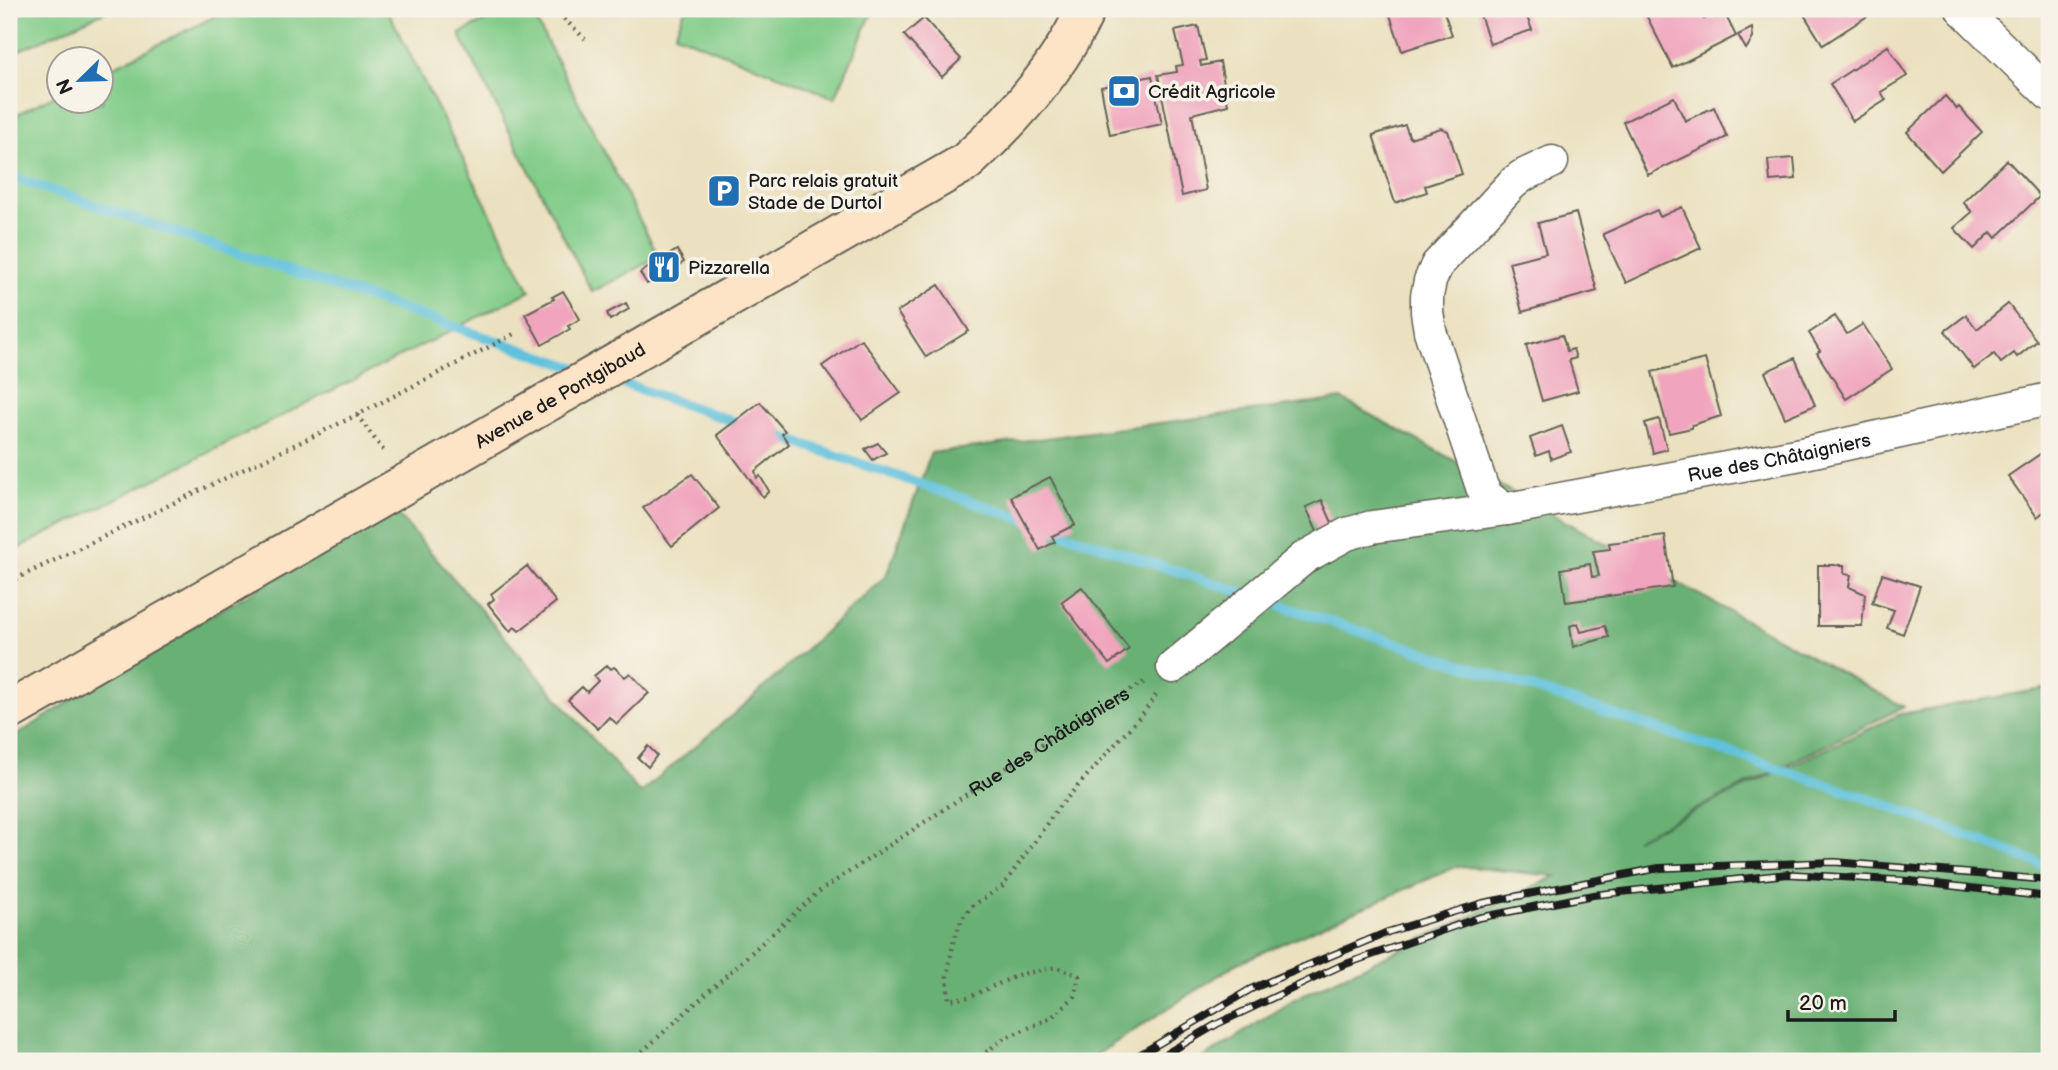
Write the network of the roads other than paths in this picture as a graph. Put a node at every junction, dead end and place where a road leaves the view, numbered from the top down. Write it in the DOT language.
graph roads {
  1 [pos="1112,9"];
  2 [pos="1962,9"];
  3 [pos="1080,22"];
  4 [pos="2049,94"];
  5 [pos="1552,162"];
  6 [pos="2049,400"];
  7 [pos="1507,509"];
  8 [pos="1172,667"];
  9 [pos="9,711"];
  1 -- 3 [label="main road, Avenue de Pontgibaud"];
  2 -- 4 [label="street"];
  3 -- 9 [label="main road, Avenue de Pontgibaud"];
  5 -- 7 [label="street"];
  6 -- 7 [label="street, Rue des Châtaigniers"];
  7 -- 8 [label="street, Rue des Châtaigniers"];
}
